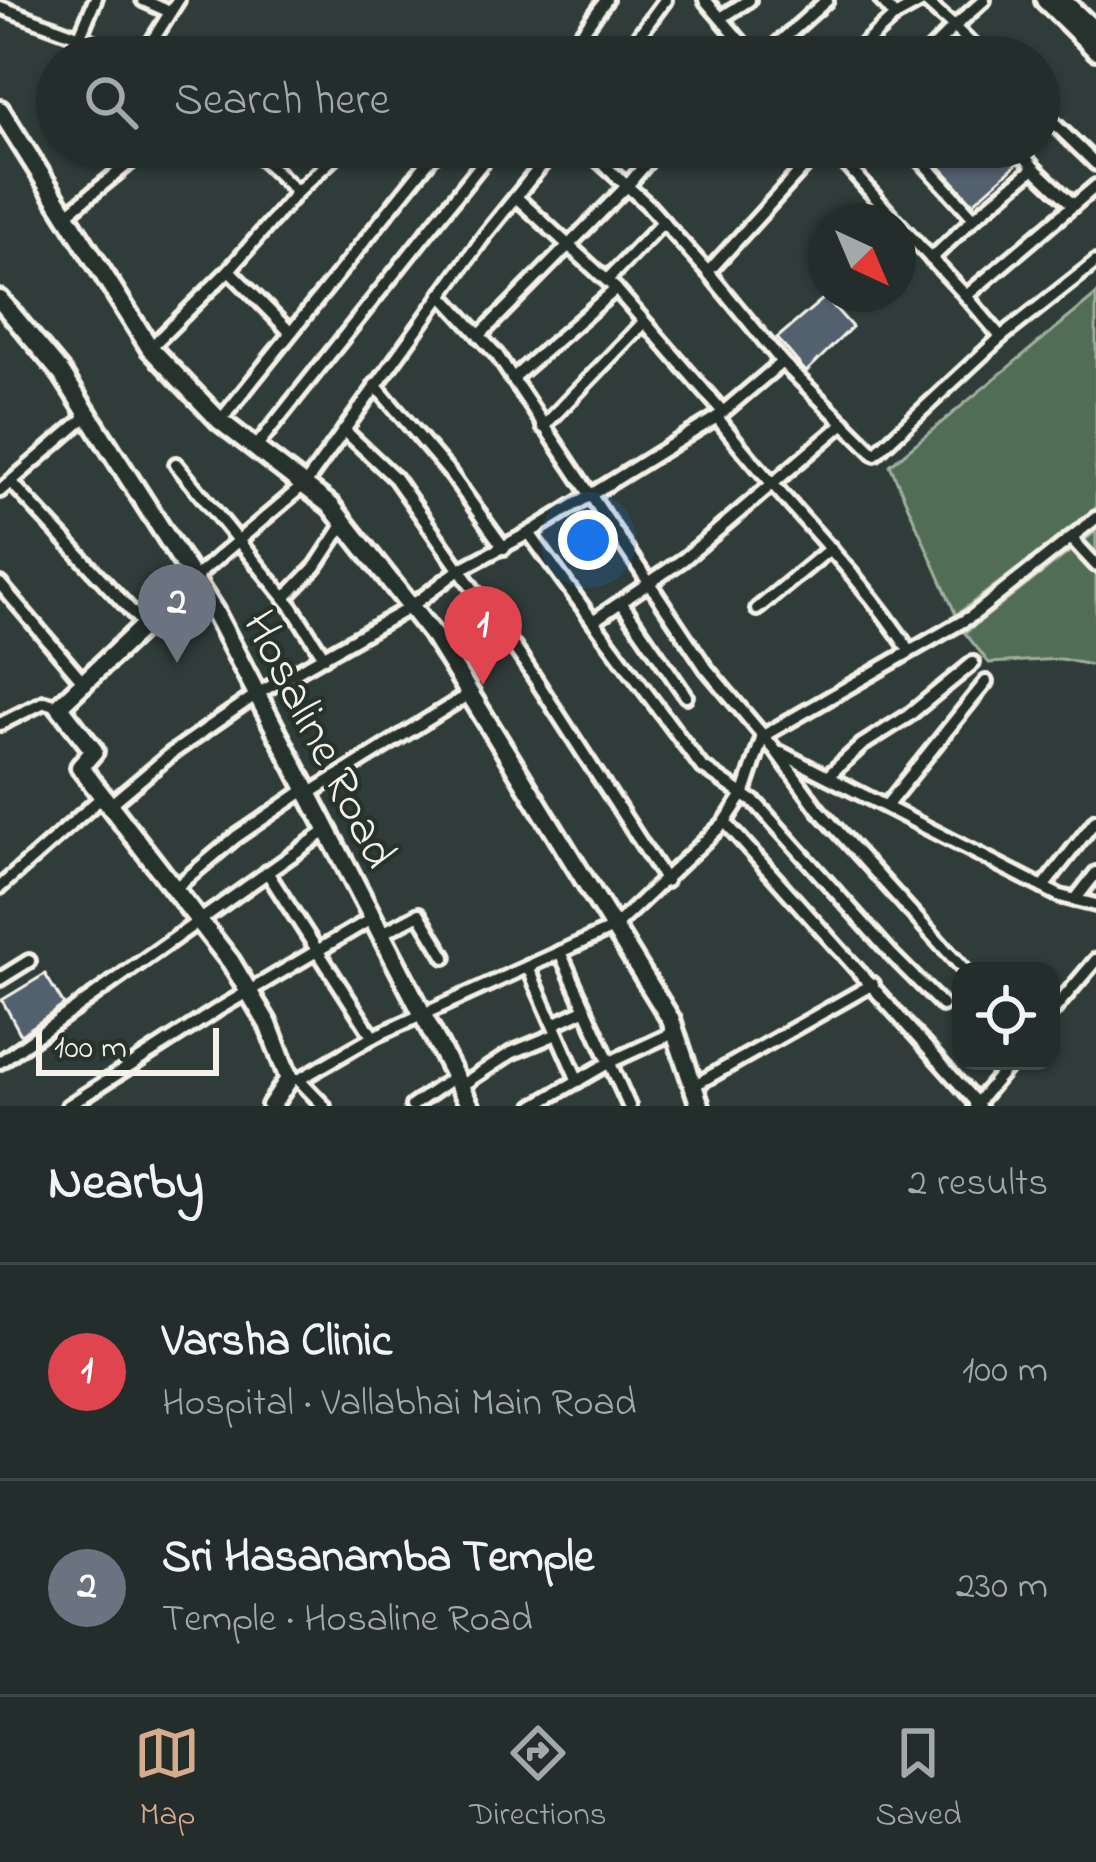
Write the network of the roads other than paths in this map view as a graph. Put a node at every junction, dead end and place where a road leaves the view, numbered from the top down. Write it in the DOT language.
graph roads {
  1 [pos="95,0"];
  2 [pos="143,0"];
  3 [pos="606,0"];
  4 [pos="665,0"];
  5 [pos="705,0"];
  6 [pos="749,0"];
  7 [pos="827,0"];
  8 [pos="881,0"];
  9 [pos="924,0"];
  10 [pos="984,0"];
  11 [pos="1045,0"];
  12 [pos="1062,0"];
  13 [pos="174,6"];
  14 [pos="0,8"];
  15 [pos="895,16"];
  16 [pos="721,18"];
  17 [pos="954,27"];
  18 [pos="1096,32"];
  19 [pos="75,36"];
  20 [pos="81,36"];
  21 [pos="153,36"];
  22 [pos="579,36"];
  23 [pos="638,36"];
  24 [pos="738,36"];
  25 [pos="783,36"];
  26 [pos="873,36"];
  27 [pos="946,36"];
  28 [pos="963,36"];
  29 [pos="1096,50"];
  30 [pos="0,110"];
  31 [pos="1060,130"];
  32 [pos="1096,164"];
  33 [pos="36,166"];
  34 [pos="37,168"];
  35 [pos="123,168"];
  36 [pos="272,168"];
  37 [pos="323,168"];
  38 [pos="423,168"];
  39 [pos="477,168"];
  40 [pos="539,168"];
  41 [pos="607,168"];
  42 [pos="642,168"];
  43 [pos="802,168"];
  44 [pos="849,168"];
  45 [pos="932,168"];
  46 [pos="1034,168"];
  47 [pos="627,186"];
  48 [pos="1096,186"];
  49 [pos="297,192"];
  50 [pos="516,196"];
  51 [pos="880,204"];
  52 [pos="1073,205"];
  53 [pos="67,214"];
  54 [pos="974,218"];
  55 [pos="663,222"];
  56 [pos="916,243"];
  57 [pos="569,246"];
  58 [pos="931,259"];
  59 [pos="1096,262"];
  60 [pos="229,270"];
  61 [pos="709,272"];
  62 [pos="611,285"];
  63 [pos="441,294"];
  64 [pos="966,296"];
  65 [pos="0,300"];
  66 [pos="644,322"];
  67 [pos="290,332"];
  68 [pos="479,336"];
  69 [pos="1001,337"];
  70 [pos="150,348"];
  71 [pos="782,362"];
  72 [pos="512,380"];
  73 [pos="375,385"];
  74 [pos="88,415"];
  75 [pos="720,415"];
  76 [pos="220,421"];
  77 [pos="844,423"];
  78 [pos="543,427"];
  79 [pos="344,430"];
  80 [pos="255,448"];
  81 [pos="176,464"];
  82 [pos="11,482"];
  83 [pos="306,483"];
  84 [pos="773,485"];
  85 [pos="0,491"];
  86 [pos="588,495"];
  87 [pos="1096,518"];
  88 [pos="345,522"];
  89 [pos="529,533"];
  90 [pos="1071,538"];
  91 [pos="236,542"];
  92 [pos="504,548"];
  93 [pos="831,548"];
  94 [pos="1096,565"];
  95 [pos="459,570"];
  96 [pos="193,579"];
  97 [pos="649,583"];
  98 [pos="0,584"];
  99 [pos="285,598"];
  100 [pos="621,602"];
  101 [pos="409,608"];
  102 [pos="757,609"];
  103 [pos="593,621"];
  104 [pos="146,627"];
  105 [pos="909,650"];
  106 [pos="324,657"];
  107 [pos="973,664"];
  108 [pos="986,682"];
  109 [pos="86,685"];
  110 [pos="256,694"];
  111 [pos="470,694"];
  112 [pos="686,696"];
  113 [pos="59,706"];
  114 [pos="0,724"];
  115 [pos="763,736"];
  116 [pos="776,751"];
  117 [pos="828,776"];
  118 [pos="306,792"];
  119 [pos="744,794"];
  120 [pos="106,800"];
  121 [pos="887,806"];
  122 [pos="1096,820"];
  123 [pos="724,822"];
  124 [pos="326,831"];
  125 [pos="266,872"];
  126 [pos="1096,873"];
  127 [pos="666,881"];
  128 [pos="0,887"];
  129 [pos="1043,887"];
  130 [pos="174,889"];
  131 [pos="1075,900"];
  132 [pos="1096,905"];
  133 [pos="198,920"];
  134 [pos="375,927"];
  135 [pos="613,928"];
  136 [pos="318,950"];
  137 [pos="560,952"];
  138 [pos="446,957"];
  139 [pos="1096,960"];
  140 [pos="29,961"];
  141 [pos="957,962"];
  142 [pos="528,967"];
  143 [pos="0,979"];
  144 [pos="873,984"];
  145 [pos="250,993"];
  146 [pos="1060,1002"];
  147 [pos="942,1005"];
  148 [pos="586,1009"];
  149 [pos="423,1014"];
  150 [pos="555,1029"];
  151 [pos="675,1032"];
  152 [pos="373,1037"];
  153 [pos="0,1062"];
  154 [pos="610,1062"];
  155 [pos="1005,1070"];
  156 [pos="294,1079"];
  157 [pos="578,1081"];
  158 [pos="457,1082"];
  159 [pos="694,1085"];
  160 [pos="977,1105"];
  161 [pos="68,1106"];
  162 [pos="272,1106"];
  163 [pos="323,1106"];
  164 [pos="412,1106"];
  165 [pos="470,1106"];
  166 [pos="534,1106"];
  167 [pos="629,1106"];
  168 [pos="700,1106"];
  1 -- 20 [label="street"];
  2 -- 13 [label="street"];
  3 -- 22 [label="street"];
  4 -- 23 [label="street"];
  5 -- 16 [label="street"];
  6 -- 16 [label="street"];
  7 -- 25 [label="street"];
  8 -- 15 [label="street"];
  9 -- 15 [label="street"];
  9 -- 17 [label="street"];
  10 -- 17 [label="street"];
  11 -- 29 [label="street"];
  12 -- 18 [label="street"];
  13 -- 21 [label="street"];
  14 -- 19 [label="street"];
  15 -- 26 [label="street"];
  16 -- 24 [label="street"];
  17 -- 27 [label="street"];
  17 -- 28 [label="street"];
  30 -- 33 [label="street"];
  31 -- 32 [label="street"];
  34 -- 53 [label="street"];
  35 -- 53 [label="street"];
  36 -- 49 [label="street"];
  37 -- 49 [label="street"];
  38 -- 67 [label="street"];
  39 -- 80 [label="street"];
  40 -- 50 [label="street"];
  41 -- 47 [label="street"];
  42 -- 47 [label="street"];
  43 -- 61 [label="street"];
  44 -- 51 [label="street"];
  45 -- 54 [label="street"];
  46 -- 52 [label="street"];
  46 -- 54 [label="street"];
  47 -- 55 [label="street"];
  47 -- 57 [label="street"];
  48 -- 52 [label="street"];
  49 -- 60 [label="street"];
  50 -- 57 [label="street"];
  50 -- 63 [label="street"];
  52 -- 64 [label="street"];
  53 -- 70 [label="street"];
  54 -- 58 [label="street"];
  55 -- 61 [label="street"];
  55 -- 62 [label="street"];
  56 -- 58 [label="street"];
  57 -- 62 [label="street"];
  57 -- 68 [label="street"];
  58 -- 64 [label="street"];
  59 -- 69 [label="street"];
  60 -- 67 [label="street"];
  60 -- 70 [label="street"];
  61 -- 71 [label="street"];
  62 -- 66 [label="street"];
  62 -- 72 [label="street"];
  63 -- 68 [label="street"];
  63 -- 73 [label="street"];
  64 -- 69 [label="street"];
  65 -- 74 [label="street, Hosaline Road"];
  66 -- 75 [label="street"];
  66 -- 78 [label="street"];
  67 -- 76 [label="street"];
  68 -- 72 [label="street"];
  69 -- 77 [label="street"];
  70 -- 76 [label="street"];
  71 -- 75 [label="street"];
  71 -- 77 [label="street"];
  72 -- 78 [label="street"];
  73 -- 79 [label="street"];
  73 -- 92 [label="street"];
  74 -- 82 [label="street"];
  74 -- 96 [label="street, Hosaline Road"];
  75 -- 84 [label="street"];
  75 -- 86 [label="street"];
  76 -- 80 [label="street"];
  77 -- 84 [label="street"];
  78 -- 86 [label="street"];
  79 -- 83 [label="street"];
  79 -- 95 [label="street"];
  80 -- 83 [label="street"];
  81 -- 91 [label="street"];
  82 -- 85 [label="street"];
  82 -- 104 [label="street"];
  83 -- 88 [label="street"];
  83 -- 91 [label="street"];
  84 -- 93 [label="street"];
  84 -- 97 [label="street"];
  86 -- 89 [label="street"];
  86 -- 97 [label="street"];
  87 -- 90 [label="street"];
  88 -- 99 [label="street"];
  88 -- 101 [label="street"];
  89 -- 92 [label="street"];
  89 -- 103 [label="street"];
  90 -- 94 [label="street"];
  90 -- 105 [label="street"];
  91 -- 96 [label="street"];
  91 -- 99 [label="street"];
  92 -- 95 [label="street"];
  93 -- 102 [label="street"];
  93 -- 105 [label="street"];
  95 -- 101 [label="street"];
  95 -- 127 [label="street"];
  96 -- 104 [label="street"];
  96 -- 110 [label="street, Hosaline Road"];
  97 -- 100 [label="street"];
  97 -- 115 [label="street"];
  98 -- 109 [label="street"];
  99 -- 106 [label="street"];
  100 -- 103 [label="street"];
  100 -- 112 [label="street"];
  101 -- 106 [label="street"];
  101 -- 111 [label="street"];
  103 -- 119 [label="street"];
  104 -- 109 [label="street"];
  105 -- 115 [label="street"];
  106 -- 110 [label="street"];
  107 -- 117 [label="street"];
  108 -- 121 [label="street"];
  109 -- 113 [label="street"];
  110 -- 118 [label="street, Hosaline Road"];
  110 -- 120 [label="street"];
  111 -- 118 [label="street"];
  111 -- 135 [label="street"];
  113 -- 114 [label="street"];
  113 -- 120 [label="street"];
  115 -- 116 [label="street"];
  115 -- 119 [label="street"];
  116 -- 117 [label="street"];
  116 -- 141 [label="street"];
  117 -- 121 [label="street"];
  118 -- 124 [label="street, Hosaline Road"];
  118 -- 130 [label="street"];
  119 -- 123 [label="street"];
  119 -- 147 [label="street"];
  120 -- 128 [label="street"];
  120 -- 130 [label="street"];
  121 -- 129 [label="street"];
  122 -- 129 [label="street"];
  123 -- 127 [label="street"];
  123 -- 144 [label="street"];
  124 -- 125 [label="street"];
  124 -- 134 [label="street, Hosaline Road"];
  125 -- 133 [label="street"];
  125 -- 136 [label="street"];
  126 -- 131 [label="street"];
  127 -- 135 [label="street"];
  129 -- 131 [label="street"];
  130 -- 133 [label="street"];
  131 -- 132 [label="street"];
  133 -- 145 [label="street"];
  133 -- 153 [label="street"];
  134 -- 136 [label="street"];
  134 -- 138 [label="street"];
  134 -- 149 [label="street, Hosaline Road"];
  135 -- 137 [label="street"];
  135 -- 151 [label="street"];
  136 -- 145 [label="street"];
  136 -- 152 [label="street"];
  137 -- 142 [label="street"];
  137 -- 148 [label="street"];
  139 -- 146 [label="street"];
  140 -- 143 [label="street"];
  142 -- 149 [label="street"];
  142 -- 150 [label="street"];
  144 -- 159 [label="street"];
  144 -- 160 [label="street"];
  145 -- 156 [label="street"];
  145 -- 161 [label="street"];
  148 -- 150 [label="street"];
  148 -- 154 [label="street"];
  149 -- 152 [label="street"];
  149 -- 158 [label="street, Hosaline Road"];
  150 -- 157 [label="street"];
  150 -- 158 [label="street"];
  151 -- 154 [label="street"];
  151 -- 159 [label="street"];
  152 -- 156 [label="street"];
  154 -- 157 [label="street"];
  154 -- 167 [label="street"];
  155 -- 160 [label="street"];
  156 -- 162 [label="street"];
  156 -- 163 [label="street"];
  157 -- 166 [label="street"];
  158 -- 164 [label="street"];
  158 -- 165 [label="street, Hosaline Road"];
  159 -- 168 [label="street"];
}
